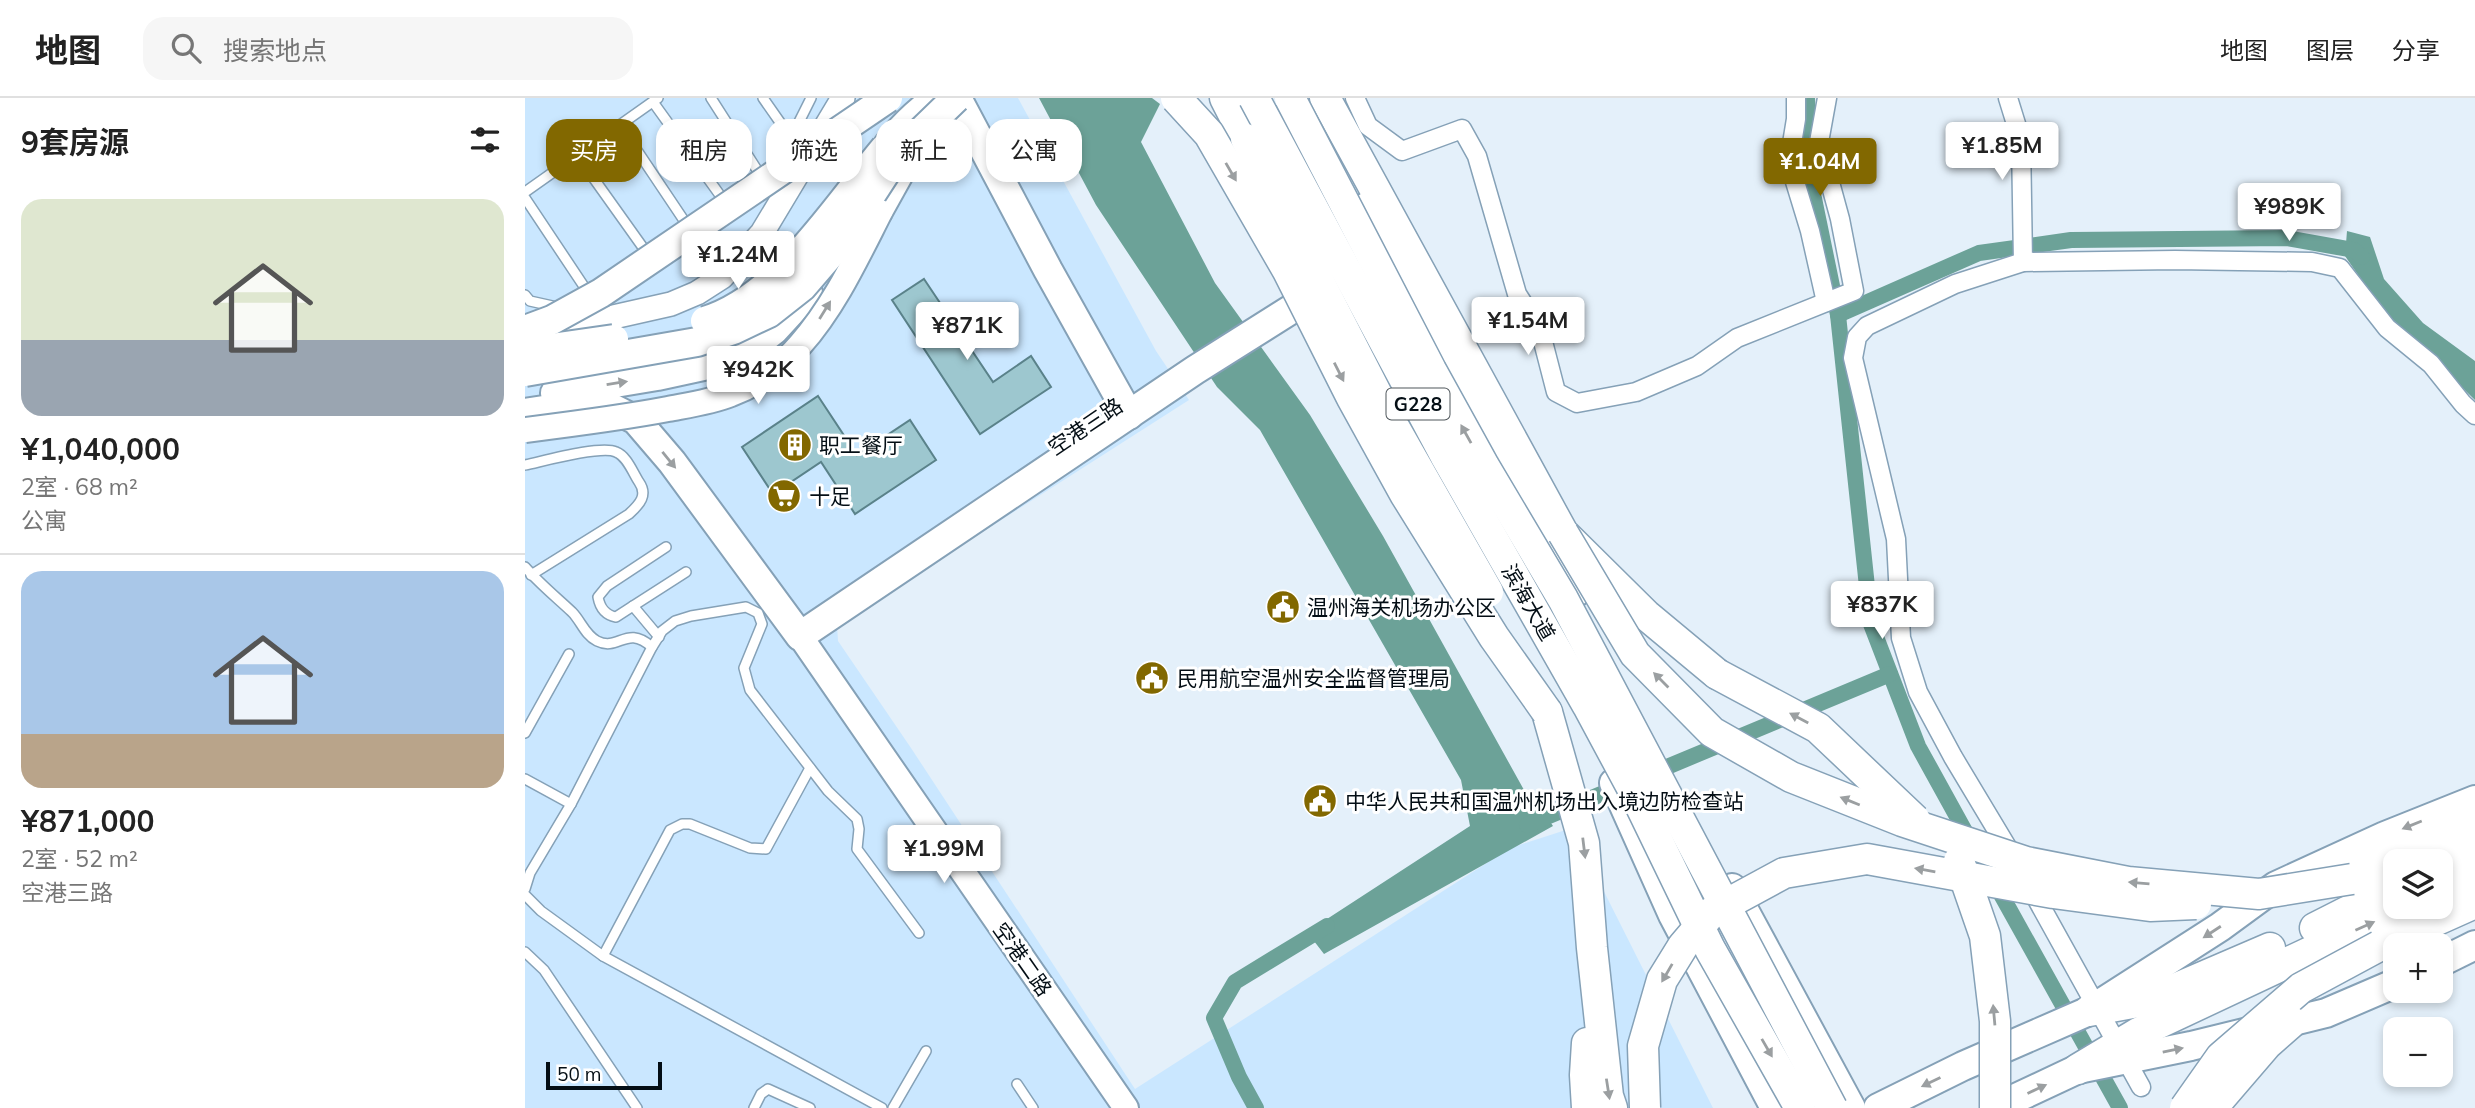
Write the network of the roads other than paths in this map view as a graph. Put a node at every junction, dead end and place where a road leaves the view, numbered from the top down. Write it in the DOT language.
graph roads {
  1 [pos="711,98"];
  2 [pos="763,98"];
  3 [pos="811,98"];
  4 [pos="843,98"];
  5 [pos="888,98"];
  6 [pos="926,98"];
  7 [pos="937,98"];
  8 [pos="946,98"];
  9 [pos="956,98"];
  10 [pos="1176,98"];
  11 [pos="1225,98"];
  12 [pos="1234,98"];
  13 [pos="1254,98"];
  14 [pos="1290,98"];
  15 [pos="1311,98"];
  16 [pos="1325,98"];
  17 [pos="1355,98"];
  18 [pos="1796,98"];
  19 [pos="1828,98"];
  20 [pos="2008,98"];
  21 [pos="655,100"];
  22 [pos="628,119"];
  23 [pos="778,119"];
  24 [pos="800,119"];
  25 [pos="968,119"];
  26 [pos="972,127"];
  27 [pos="642,159"];
  28 [pos="766,169"];
  29 [pos="759,173"];
  30 [pos="546,177"];
  31 [pos="752,178"];
  32 [pos="596,182"];
  33 [pos="897,182"];
  34 [pos="525,192"];
  35 [pos="731,192"];
  36 [pos="525,198"];
  37 [pos="722,198"];
  38 [pos="713,204"];
  39 [pos="694,216"];
  40 [pos="685,222"];
  41 [pos="675,229"];
  42 [pos="1385,240"];
  43 [pos="655,243"];
  44 [pos="644,249"];
  45 [pos="633,257"];
  46 [pos="792,260"];
  47 [pos="2023,262"];
  48 [pos="611,273"];
  49 [pos="1331,274"];
  50 [pos="589,289"];
  51 [pos="525,295"];
  52 [pos="1831,300"];
  53 [pos="525,330"];
  54 [pos="525,338"];
  55 [pos="525,352"];
  56 [pos="525,372"];
  57 [pos="525,398"];
  58 [pos="1126,408"];
  59 [pos="525,413"];
  60 [pos="2475,415"];
  61 [pos="525,430"];
  62 [pos="525,465"];
  63 [pos="1563,533"];
  64 [pos="666,547"];
  65 [pos="528,571"];
  66 [pos="686,572"];
  67 [pos="633,606"];
  68 [pos="795,630"];
  69 [pos="659,637"];
  70 [pos="652,647"];
  71 [pos="569,654"];
  72 [pos="1547,712"];
  73 [pos="525,733"];
  74 [pos="810,768"];
  75 [pos="525,779"];
  76 [pos="2475,800"];
  77 [pos="571,804"];
  78 [pos="2475,826"];
  79 [pos="2475,852"];
  80 [pos="2453,862"];
  81 [pos="2475,875"];
  82 [pos="2453,885"];
  83 [pos="525,889"];
  84 [pos="2259,894"];
  85 [pos="2383,894"];
  86 [pos="525,895"];
  87 [pos="2475,903"];
  88 [pos="2383,916"];
  89 [pos="919,933"];
  90 [pos="2475,945"];
  91 [pos="2379,946"];
  92 [pos="1592,948"];
  93 [pos="525,952"];
  94 [pos="2453,956"];
  95 [pos="603,957"];
  96 [pos="2383,989"];
  97 [pos="2184,998"];
  98 [pos="2076,1017"];
  99 [pos="926,1051"];
  100 [pos="2091,1064"];
  101 [pos="1017,1084"];
  102 [pos="2141,1087"];
  103 [pos="637,1108"];
  104 [pos="754,1108"];
  105 [pos="810,1108"];
  106 [pos="882,1108"];
  107 [pos="893,1108"];
  108 [pos="1033,1108"];
  109 [pos="1126,1108"];
  110 [pos="1587,1108"];
  111 [pos="1612,1108"];
  112 [pos="1645,1108"];
  113 [pos="1775,1108"];
  114 [pos="1800,1108"];
  115 [pos="1832,1108"];
  116 [pos="1851,1108"];
  117 [pos="1878,1108"];
  118 [pos="1995,1108"];
  119 [pos="2185,1108"];
  120 [pos="2212,1108"];
  1 -- 29 [label="lane"];
  2 -- 23 [label="lane"];
  3 -- 24 [label="lane"];
  4 -- 54 [label="street"];
  5 -- 53 [label="main road, bridge"];
  6 -- 46 [label="main road, bridge"];
  57 -- 7 [label="main road, one-way"];
  8 -- 46 [label="main road, bridge"];
  9 -- 25 [label="main road"];
  9 -- 56 [label="main road, bridge"];
  10 -- 72 [label="highway, one-way, bridge"];
  11 -- 72 [label="highway, bridge"];
  12 -- 49 [label="main road"];
  13 -- 114 [label="highway, 滨海大道 / G228, one-way, bridge"];
  115 -- 14 [label="highway, 滨海大道 / G228, one-way, bridge"];
  15 -- 42 [label="main road"];
  16 -- 63 [label="highway"];
  17 -- 52 [label="street"];
  18 -- 52 [label="street"];
  19 -- 52 [label="street"];
  20 -- 47 [label="street"];
  21 -- 22 [label="lane"];
  21 -- 37 [label="lane"];
  26 -- 58 [label="main road"];
  27 -- 40 [label="lane"];
  28 -- 29 [label="lane"];
  29 -- 31 [label="lane"];
  30 -- 34 [label="lane"];
  32 -- 44 [label="lane"];
  61 -- 33 [label="main road, one-way, bridge"];
  35 -- 37 [label="lane"];
  36 -- 50 [label="lane"];
  37 -- 38 [label="lane"];
  39 -- 40 [label="lane"];
  40 -- 41 [label="lane"];
  42 -- 49 [label="main road, 空港三路"];
  42 -- 116 [label="main road"];
  43 -- 44 [label="lane"];
  44 -- 45 [label="lane"];
  46 -- 55 [label="main road, bridge"];
  47 -- 60 [label="street"];
  47 -- 102 [label="street"];
  48 -- 50 [label="lane"];
  49 -- 58 [label="main road, 空港三路"];
  49 -- 113 [label="main road"];
  50 -- 51 [label="lane"];
  58 -- 68 [label="main road, 空港三路"];
  59 -- 68 [label="main road, one-way"];
  62 -- 65 [label="lane"];
  84 -- 63 [label="highway, one-way, bridge"];
  118 -- 63 [label="highway, one-way, bridge"];
  64 -- 67 [label="lane"];
  65 -- 70 [label="lane"];
  66 -- 67 [label="lane"];
  67 -- 69 [label="lane"];
  68 -- 109 [label="main road, 空港二路"];
  69 -- 70 [label="lane"];
  69 -- 74 [label="lane"];
  70 -- 77 [label="lane"];
  71 -- 73 [label="lane"];
  72 -- 92 [label="highway, one-way"];
  74 -- 89 [label="lane"];
  74 -- 95 [label="lane"];
  75 -- 77 [label="lane"];
  76 -- 98 [label="main road, one-way"];
  77 -- 83 [label="lane"];
  78 -- 84 [label="highway, bridge"];
  79 -- 80 [label="highway"];
  81 -- 82 [label="highway"];
  84 -- 112 [label="highway, one-way, bridge"];
  85 -- 97 [label="highway"];
  86 -- 95 [label="lane"];
  87 -- 91 [label="highway"];
  97 -- 88 [label="highway, one-way"];
  90 -- 94 [label="main road"];
  91 -- 119 [label="highway, bridge"];
  91 -- 120 [label="highway, bridge"];
  92 -- 110 [label="highway"];
  92 -- 111 [label="highway, one-way"];
  93 -- 103 [label="lane"];
  95 -- 106 [label="lane"];
  100 -- 96 [label="main road, one-way"];
  97 -- 98 [label="highway"];
  97 -- 100 [label="highway"];
  98 -- 117 [label="main road, one-way"];
  99 -- 107 [label="lane"];
  118 -- 100 [label="main road, one-way"];
  101 -- 108 [label="lane"];
  104 -- 105 [label="lane"];
}
